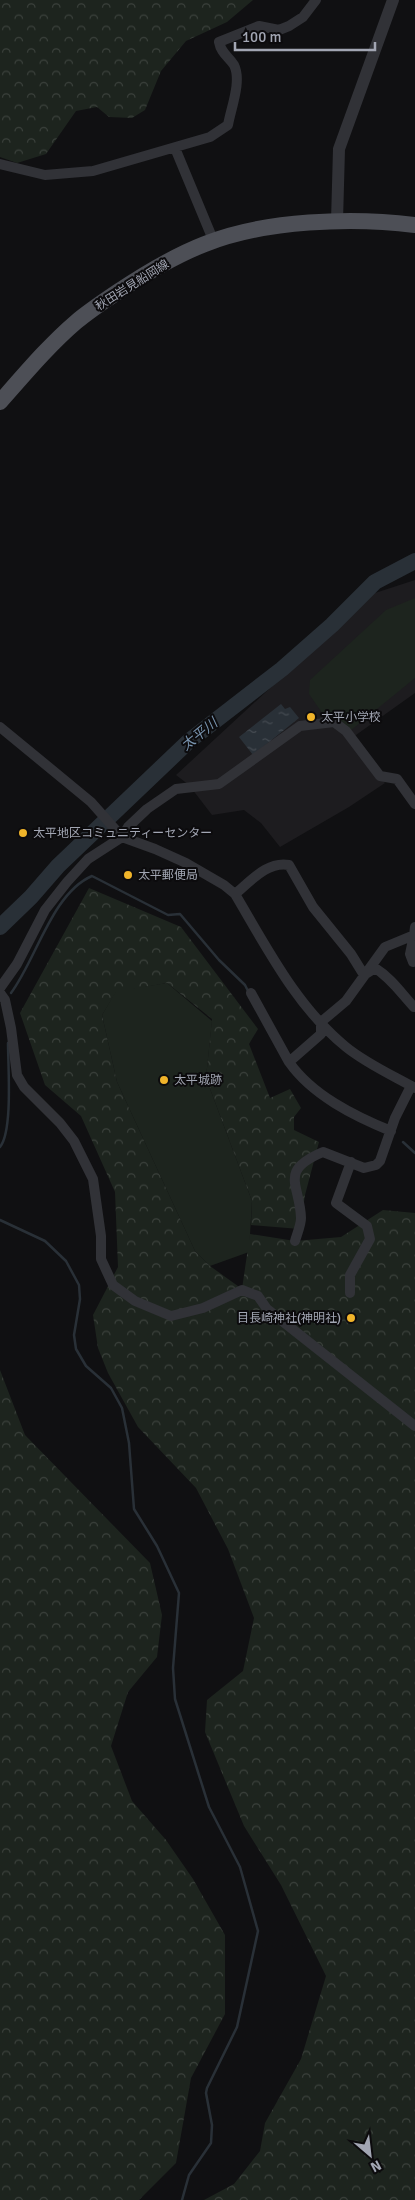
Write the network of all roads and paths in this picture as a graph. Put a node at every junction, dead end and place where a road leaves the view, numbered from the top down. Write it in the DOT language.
graph roads {
  1 [pos="316,0"];
  2 [pos="393,0"];
  3 [pos="175,148"];
  4 [pos="0,164"];
  5 [pos="337,221"];
  6 [pos="415,225"];
  7 [pos="214,242"];
  8 [pos="0,402"];
  9 [pos="0,727"];
  10 [pos="415,804"];
  11 [pos="120,835"];
  12 [pos="235,894"];
  13 [pos="414,931"];
  14 [pos="413,962"];
  15 [pos="364,975"];
  16 [pos="0,988"];
  17 [pos="0,993"];
  18 [pos="251,993"];
  19 [pos="414,1007"];
  20 [pos="321,1022"];
  21 [pos="289,1062"];
  22 [pos="413,1087"];
  23 [pos="391,1131"];
  24 [pos="351,1162"];
  25 [pos="295,1241"];
  26 [pos="350,1293"];
  27 [pos="415,1426"];
  1 -- 3 [label="street"];
  2 -- 5 [label="street"];
  3 -- 4 [label="street"];
  3 -- 7 [label="street"];
  5 -- 6 [label="main road, 秋田岩見船岡線"];
  5 -- 7 [label="main road, 秋田岩見船岡線"];
  7 -- 8 [label="main road, 秋田岩見船岡線"];
  9 -- 11 [label="street"];
  10 -- 11 [label="street"];
  11 -- 12 [label="street"];
  11 -- 16 [label="street"];
  12 -- 15 [label="street"];
  12 -- 20 [label="street"];
  13 -- 14 [label="street"];
  13 -- 15 [label="street"];
  15 -- 19 [label="street"];
  15 -- 20 [label="street"];
  17 -- 27 [label="street"];
  18 -- 21 [label="street"];
  20 -- 21 [label="street"];
  20 -- 22 [label="street"];
  21 -- 23 [label="street"];
  22 -- 23 [label="street"];
  23 -- 24 [label="street"];
  24 -- 25 [label="street"];
  24 -- 26 [label="street"];
}
